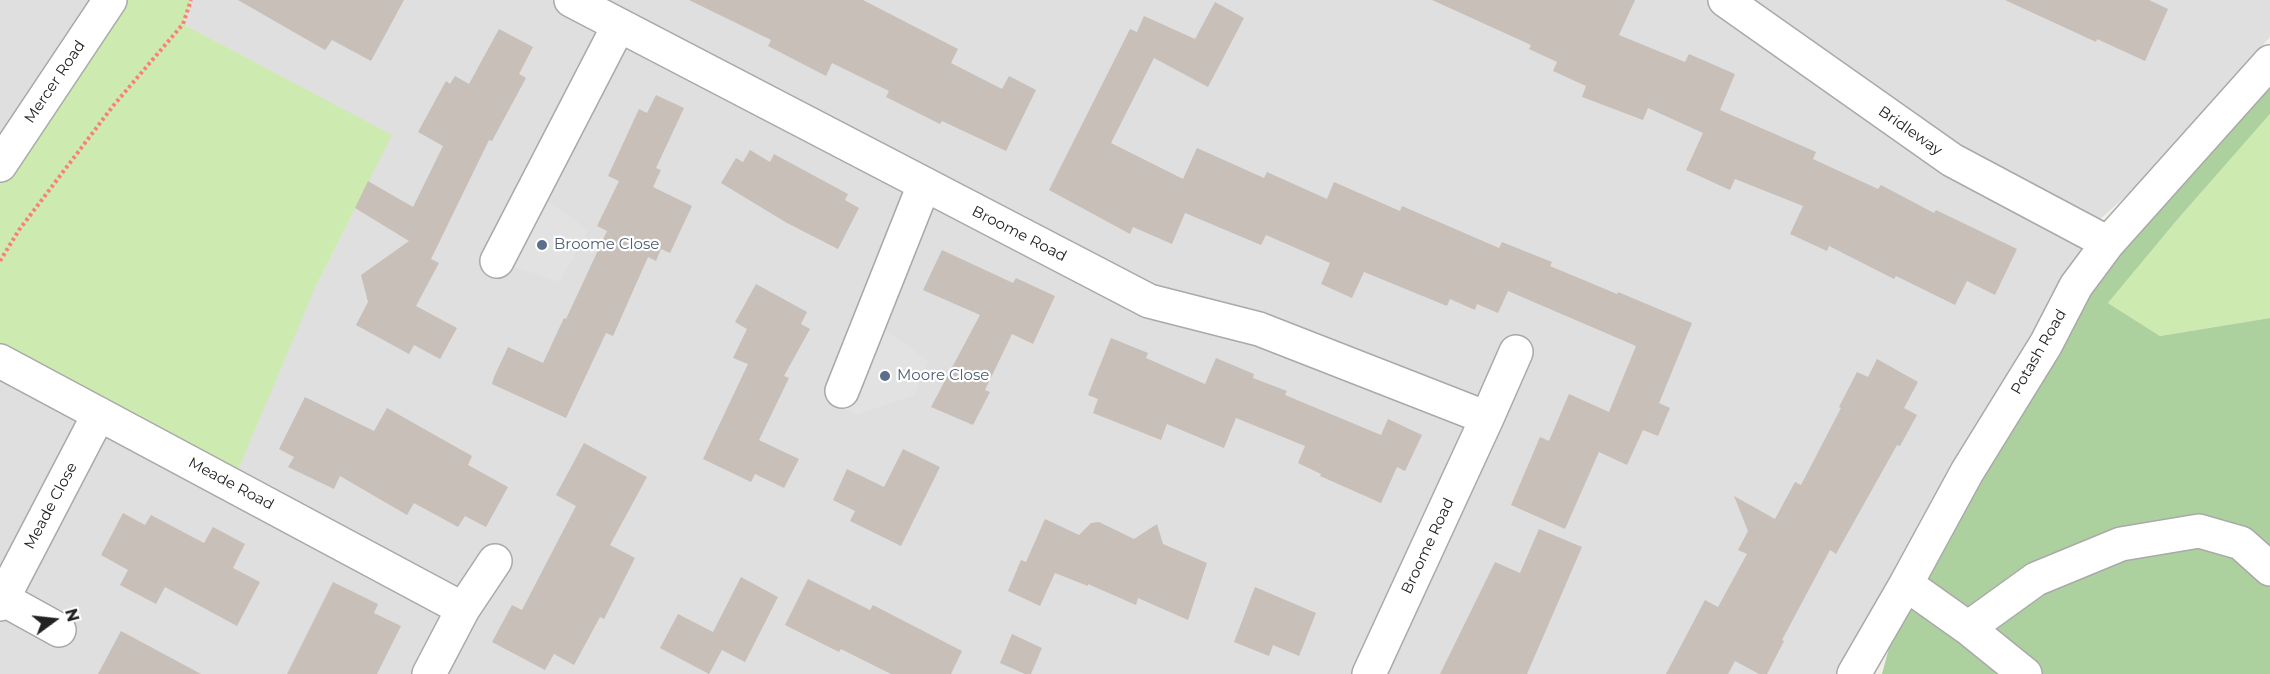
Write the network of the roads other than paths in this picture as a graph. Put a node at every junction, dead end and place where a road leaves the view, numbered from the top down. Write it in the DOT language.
graph roads {
  1 [pos="571,0"];
  2 [pos="1725,0"];
  3 [pos="104,2"];
  4 [pos="618,25"];
  5 [pos="2270,62"];
  6 [pos="0,165"];
  7 [pos="924,186"];
  8 [pos="2108,243"];
  9 [pos="497,261"];
  10 [pos="1516,352"];
  11 [pos="0,361"];
  12 [pos="842,391"];
  13 [pos="99,414"];
  14 [pos="1487,418"];
  15 [pos="495,561"];
  16 [pos="2270,569"];
  17 [pos="1906,584"];
  18 [pos="1,601"];
  19 [pos="462,609"];
  20 [pos="1968,628"];
  21 [pos="59,630"];
  22 [pos="429,674"];
  23 [pos="1369,674"];
  24 [pos="1854,674"];
  25 [pos="2025,674"];
  1 -- 4 [label="street, Broome Road"];
  2 -- 8 [label="street, Bridleway"];
  3 -- 6 [label="street, Mercer Road"];
  4 -- 7 [label="street, Broome Road"];
  4 -- 9 [label="street"];
  5 -- 8 [label="street, Potash Road"];
  7 -- 12 [label="street"];
  7 -- 14 [label="street, Broome Road"];
  8 -- 17 [label="street, Potash Road"];
  10 -- 14 [label="street, Broome Road"];
  11 -- 13 [label="street, Meade Road"];
  13 -- 18 [label="street, Meade Close"];
  13 -- 19 [label="street, Meade Road"];
  14 -- 23 [label="street, Broome Road"];
  15 -- 19 [label="street"];
  16 -- 20 [label="street"];
  17 -- 20 [label="street"];
  17 -- 24 [label="street, Potash Road"];
  18 -- 21 [label="street, Meade Close"];
  19 -- 22 [label="street"];
  20 -- 25 [label="street"];
}
